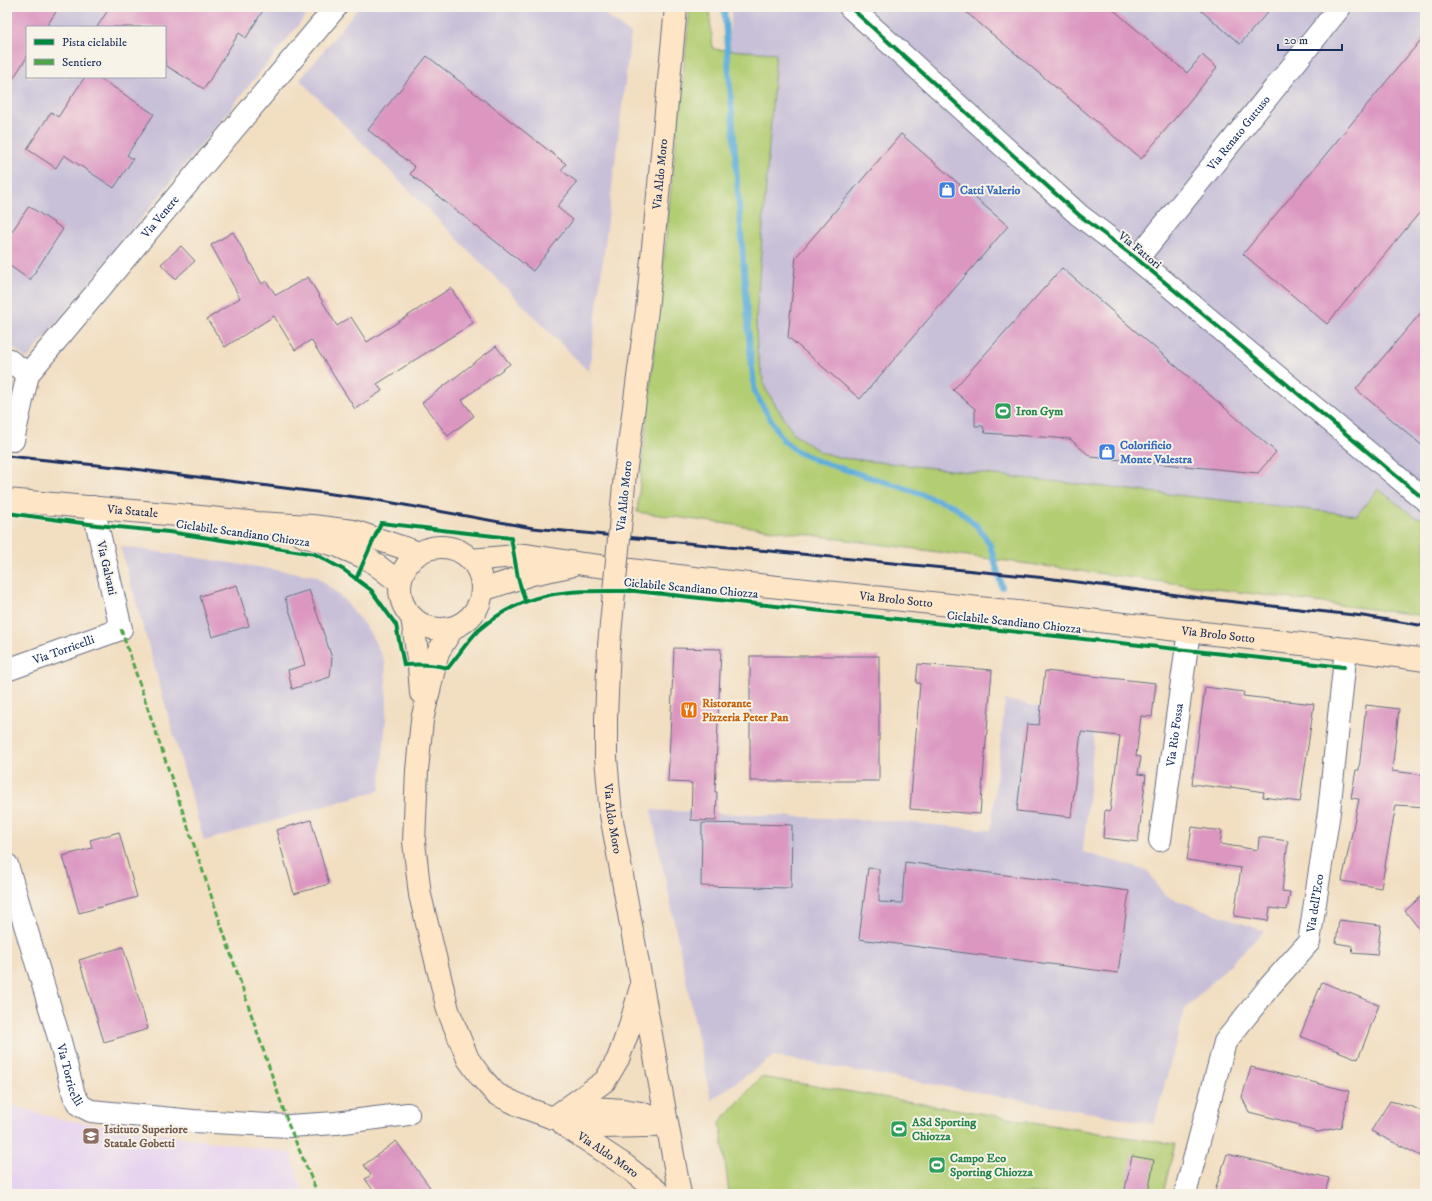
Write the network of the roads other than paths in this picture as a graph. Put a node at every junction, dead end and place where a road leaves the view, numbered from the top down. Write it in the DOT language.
graph roads {
  1 [pos="336,7"];
  2 [pos="676,7"];
  3 [pos="850,7"];
  4 [pos="1340,7"];
  5 [pos="1137,259"];
  6 [pos="7,359"];
  7 [pos="28,374"];
  8 [pos="13,440"];
  9 [pos="7,500"];
  10 [pos="1425,500"];
  11 [pos="93,507"];
  12 [pos="257,523"];
  13 [pos="419,553"];
  14 [pos="471,560"];
  15 [pos="583,564"];
  16 [pos="400,583"];
  17 [pos="482,590"];
  18 [pos="412,617"];
  19 [pos="452,628"];
  20 [pos="120,629"];
  21 [pos="1189,631"];
  22 [pos="1346,650"];
  23 [pos="1425,660"];
  24 [pos="7,670"];
  25 [pos="422,720"];
  26 [pos="1160,840"];
  27 [pos="7,865"];
  28 [pos="642,983"];
  29 [pos="408,1114"];
  30 [pos="553,1118"];
  31 [pos="667,1123"];
  32 [pos="660,1194"];
  33 [pos="680,1194"];
  34 [pos="1184,1194"];
  1 -- 7 [label="street, Via Venere"];
  2 -- 28 [label="main road, Via Aldo Moro, bridge"];
  3 -- 5 [label="street, Via Fattori"];
  4 -- 5 [label="street, Via Renato Guttuso"];
  5 -- 10 [label="street, Via Fattori"];
  6 -- 7 [label="street"];
  7 -- 8 [label="street, Via Venere"];
  9 -- 11 [label="main road, Via Statale"];
  11 -- 12 [label="main road, Via Statale"];
  11 -- 20 [label="street, Via Galvani"];
  12 -- 13 [label="main road, Via Statale"];
  12 -- 16 [label="main road, Via Statale"];
  13 -- 14 [label="main road"];
  13 -- 16 [label="main road"];
  14 -- 15 [label="main road, Via Brolo Sotto"];
  14 -- 17 [label="main road"];
  15 -- 17 [label="main road, Via Brolo Sotto"];
  15 -- 21 [label="main road, Via Brolo Sotto"];
  16 -- 18 [label="main road"];
  17 -- 19 [label="main road"];
  18 -- 19 [label="main road"];
  18 -- 25 [label="main road, Via Aldo Moro"];
  19 -- 25 [label="main road, Via Aldo Moro"];
  20 -- 24 [label="street, Via Torricelli"];
  21 -- 22 [label="main road, Via Brolo Sotto"];
  21 -- 26 [label="street, Via Rio Fossa"];
  22 -- 23 [label="main road, Via Brolo Sotto"];
  22 -- 34 [label="street, Via dell'Eco"];
  25 -- 30 [label="main road, Via Aldo Moro"];
  27 -- 29 [label="street, Via Torricelli"];
  28 -- 30 [label="main road, Via Aldo Moro"];
  28 -- 31 [label="main road, Via Aldo Moro"];
  30 -- 31 [label="main road, Via Aldo Moro"];
  30 -- 32 [label="main road, Via Aldo Moro"];
  31 -- 33 [label="main road, Via Aldo Moro"];
}
